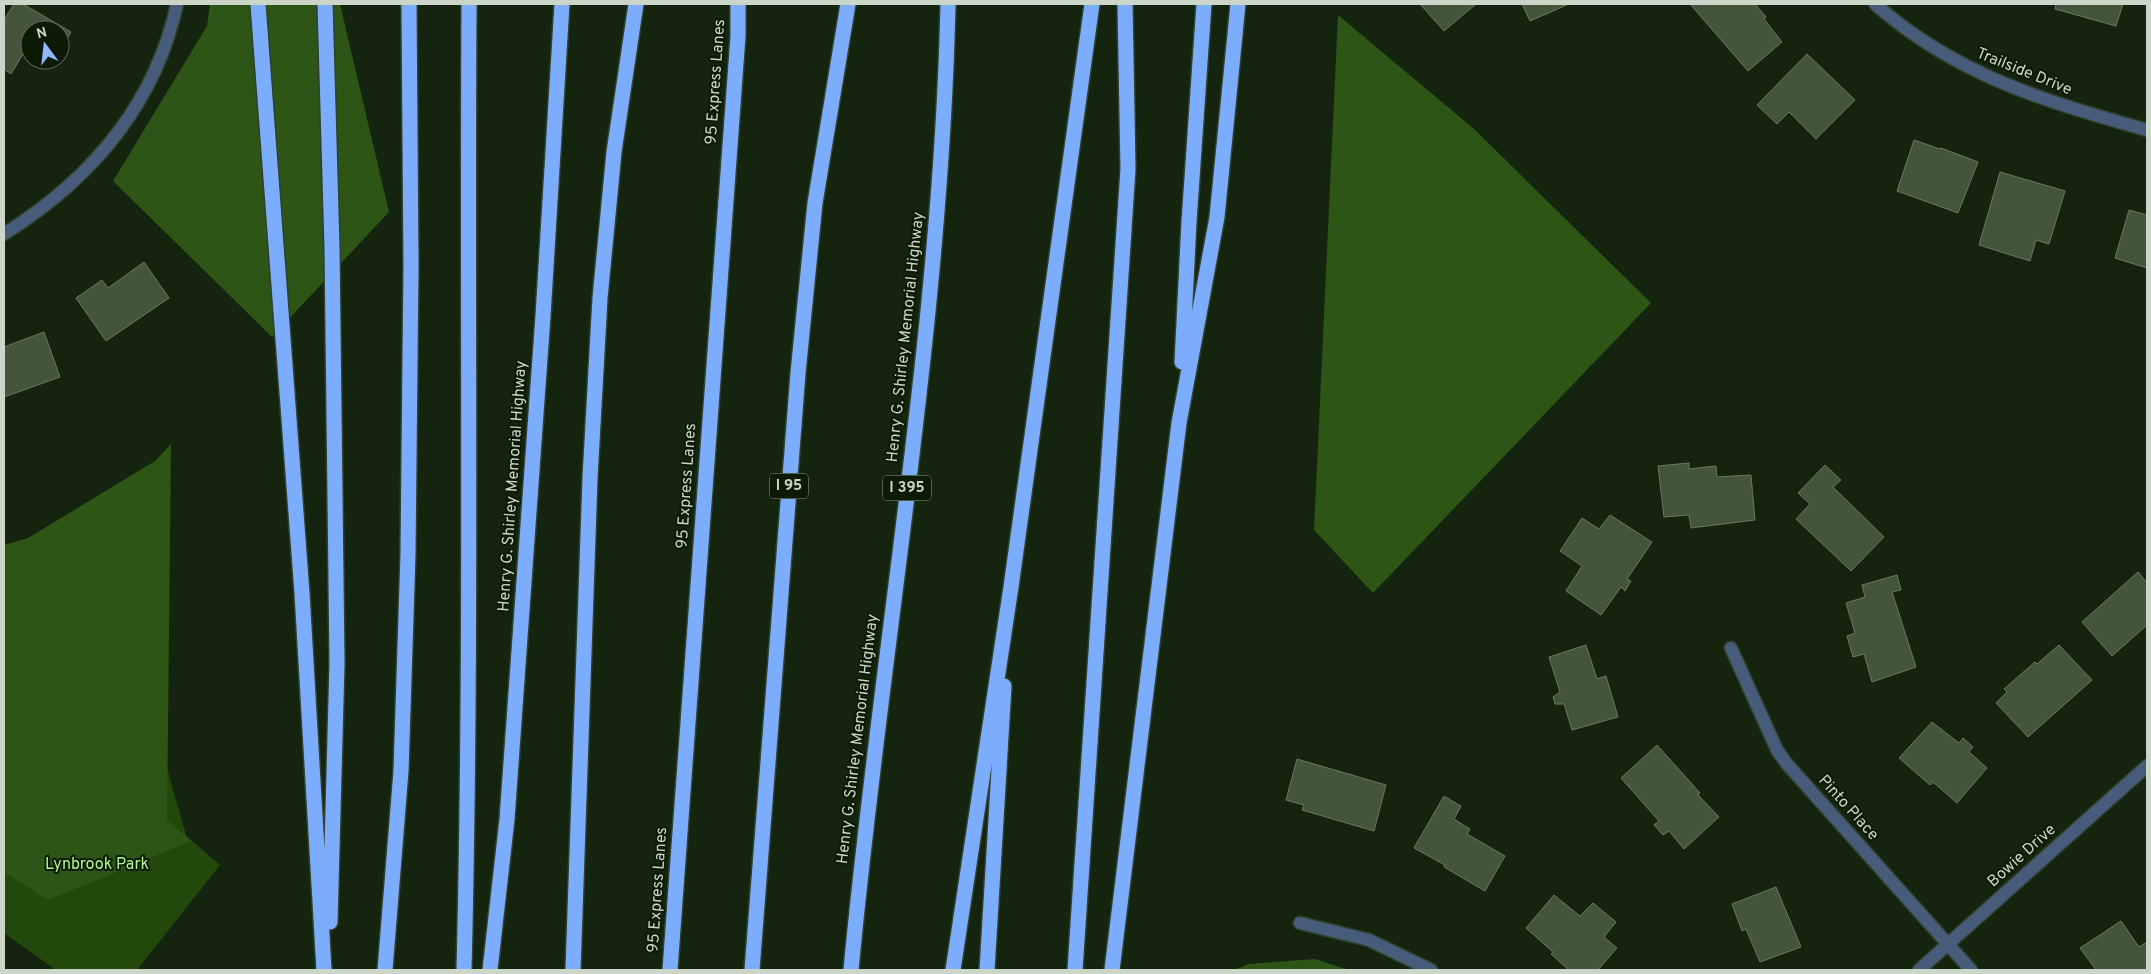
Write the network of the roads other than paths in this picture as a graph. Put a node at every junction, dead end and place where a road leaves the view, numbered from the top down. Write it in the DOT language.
graph roads {
  1 [pos="177,4"];
  2 [pos="258,4"];
  3 [pos="325,4"];
  4 [pos="408,4"];
  5 [pos="469,4"];
  6 [pos="562,4"];
  7 [pos="636,4"];
  8 [pos="738,4"];
  9 [pos="848,4"];
  10 [pos="948,4"];
  11 [pos="1092,4"];
  12 [pos="1125,4"];
  13 [pos="1204,4"];
  14 [pos="1238,4"];
  15 [pos="1875,4"];
  16 [pos="2147,130"];
  17 [pos="4,234"];
  18 [pos="1179,423"];
  19 [pos="1011,587"];
  20 [pos="1731,648"];
  21 [pos="2147,766"];
  22 [pos="1300,923"];
  23 [pos="1948,944"];
  24 [pos="324,970"];
  25 [pos="328,970"];
  26 [pos="385,970"];
  27 [pos="464,970"];
  28 [pos="490,970"];
  29 [pos="573,970"];
  30 [pos="670,970"];
  31 [pos="752,970"];
  32 [pos="850,970"];
  33 [pos="952,970"];
  34 [pos="986,970"];
  35 [pos="1075,970"];
  36 [pos="1112,970"];
  37 [pos="1431,970"];
  38 [pos="1919,970"];
  39 [pos="1971,970"];
  1 -- 17 [label="street"];
  2 -- 24 [label="highway"];
  3 -- 25 [label="highway"];
  4 -- 26 [label="highway"];
  5 -- 27 [label="highway"];
  6 -- 28 [label="highway, Henry G. Shirley Memorial Highway"];
  7 -- 29 [label="highway"];
  8 -- 30 [label="highway, 95 Express Lanes"];
  9 -- 31 [label="highway, I 95"];
  10 -- 32 [label="highway, Henry G. Shirley Memorial Highway / I 395"];
  11 -- 19 [label="highway"];
  12 -- 35 [label="highway"];
  13 -- 18 [label="highway"];
  14 -- 18 [label="highway"];
  15 -- 16 [label="street, Trailside Drive"];
  18 -- 36 [label="highway"];
  19 -- 33 [label="highway"];
  19 -- 34 [label="highway"];
  20 -- 23 [label="street, Pinto Place"];
  21 -- 23 [label="street, Bowie Drive"];
  22 -- 37 [label="street"];
  23 -- 38 [label="street, Bowie Drive"];
  23 -- 39 [label="street, Pinto Place"];
}
